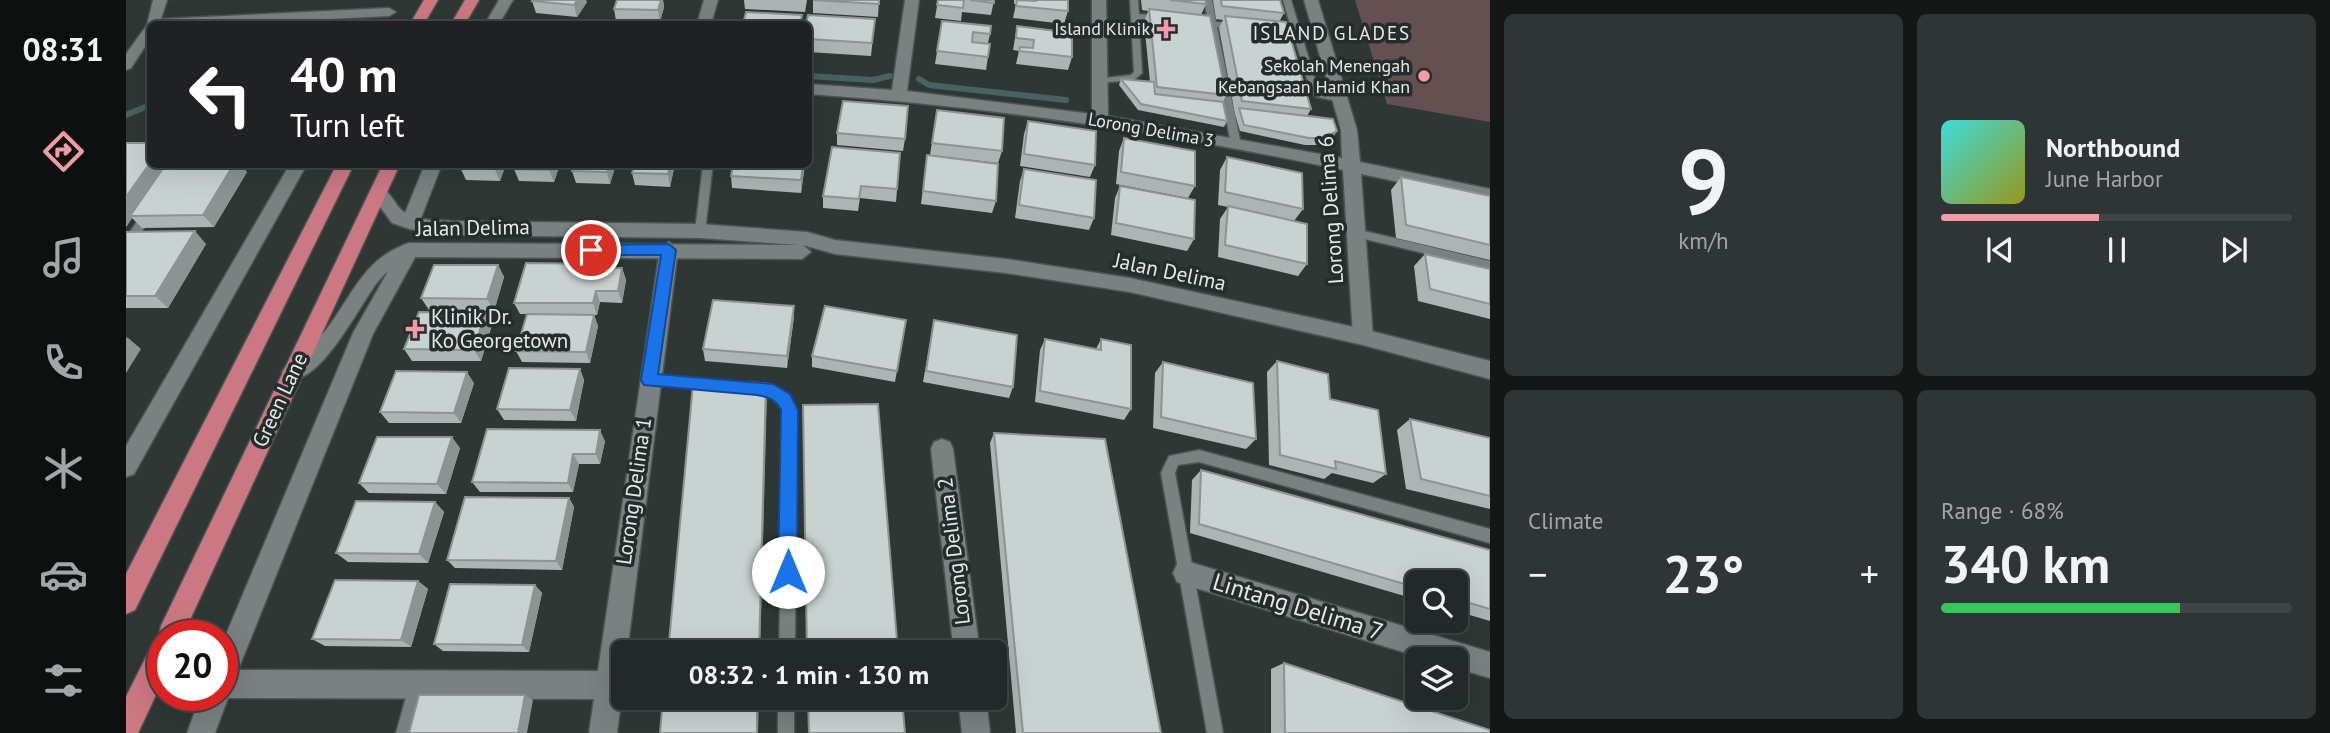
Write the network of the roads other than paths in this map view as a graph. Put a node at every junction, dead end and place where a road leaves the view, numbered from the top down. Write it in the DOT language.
graph roads {
  1 [pos="160,0"];
  2 [pos="431,0"];
  3 [pos="472,0"];
  4 [pos="506,0"];
  5 [pos="712,0"];
  6 [pos="912,0"];
  7 [pos="1098,0"];
  8 [pos="1134,0"];
  9 [pos="1208,0"];
  10 [pos="1287,0"];
  11 [pos="1311,0"];
  12 [pos="390,12"];
  13 [pos="1134,16"];
  14 [pos="1173,19"];
  15 [pos="154,21"];
  16 [pos="238,21"];
  17 [pos="419,21"];
  18 [pos="460,21"];
  19 [pos="494,21"];
  20 [pos="705,21"];
  21 [pos="1186,21"];
  22 [pos="1212,23"];
  23 [pos="1248,27"];
  24 [pos="1260,28"];
  25 [pos="1296,31"];
  26 [pos="147,34"];
  27 [pos="126,64"];
  28 [pos="1100,81"];
  29 [pos="812,89"];
  30 [pos="899,93"];
  31 [pos="1339,100"];
  32 [pos="1100,120"];
  33 [pos="1236,145"];
  34 [pos="1353,166"];
  35 [pos="297,168"];
  36 [pos="344,168"];
  37 [pos="390,168"];
  38 [pos="432,168"];
  39 [pos="708,168"];
  40 [pos="379,193"];
  41 [pos="1490,195"];
  42 [pos="153,206"];
  43 [pos="410,223"];
  44 [pos="700,231"];
  45 [pos="1356,233"];
  46 [pos="126,247"];
  47 [pos="835,247"];
  48 [pos="410,250"];
  49 [pos="669,250"];
  50 [pos="1490,265"];
  51 [pos="1363,337"];
  52 [pos="1490,370"];
  53 [pos="293,372"];
  54 [pos="649,380"];
  55 [pos="942,449"];
  56 [pos="126,467"];
  57 [pos="1490,536"];
  58 [pos="1186,573"];
  59 [pos="126,601"];
  60 [pos="177,620"];
  61 [pos="238,638"];
  62 [pos="787,640"];
  63 [pos="965,640"];
  64 [pos="1490,665"];
  65 [pos="418,682"];
  66 [pos="238,684"];
  67 [pos="608,685"];
  68 [pos="147,694"];
  69 [pos="786,710"];
  70 [pos="973,710"];
  71 [pos="209,711"];
  72 [pos="126,727"];
  73 [pos="201,733"];
  74 [pos="404,733"];
  75 [pos="603,733"];
  76 [pos="786,733"];
  77 [pos="976,733"];
  78 [pos="1216,733"];
  1 -- 15 [label="street"];
  2 -- 17 [label="highway"];
  3 -- 18 [label="highway"];
  4 -- 19 [label="street"];
  5 -- 20 [label="street"];
  6 -- 30 [label="street"];
  7 -- 28 [label="street"];
  8 -- 13 [label="lane"];
  9 -- 22 [label="lane"];
  10 -- 25 [label="lane"];
  11 -- 31 [label="street, Lorong Delima 6"];
  12 -- 16 [label="street"];
  13 -- 14 [label="lane"];
  13 -- 28 [label="lane"];
  21 -- 22 [label="lane"];
  22 -- 23 [label="lane"];
  22 -- 33 [label="lane"];
  24 -- 25 [label="lane"];
  25 -- 31 [label="lane"];
  26 -- 27 [label="street"];
  28 -- 32 [label="street"];
  29 -- 30 [label="street, Lorong Delima 3"];
  30 -- 32 [label="street, Lorong Delima 3"];
  31 -- 34 [label="street, Lorong Delima 6"];
  32 -- 33 [label="street, Lorong Delima 3"];
  33 -- 34 [label="street, Lorong Delima 3"];
  34 -- 41 [label="street, Lorong Delima 3"];
  34 -- 45 [label="street, Lorong Delima 6"];
  35 -- 56 [label="street"];
  36 -- 59 [label="highway"];
  37 -- 40 [label="highway, Green Lane"];
  38 -- 43 [label="street"];
  39 -- 44 [label="lane"];
  40 -- 43 [label="street, Jalan Delima"];
  40 -- 53 [label="highway, Green Lane"];
  42 -- 46 [label="lane"];
  43 -- 44 [label="street, Jalan Delima"];
  44 -- 47 [label="street, Jalan Delima"];
  45 -- 50 [label="lane"];
  45 -- 51 [label="street, Lorong Delima 6"];
  47 -- 49 [label="street, Jalan Delima"];
  47 -- 51 [label="street, Jalan Delima"];
  48 -- 49 [label="street, Jalan Delima"];
  48 -- 53 [label="street, Jalan Delima"];
  48 -- 61 [label="street"];
  49 -- 54 [label="street, Lorong Delima 1"];
  51 -- 52 [label="street, Jalan Delima"];
  53 -- 60 [label="highway, Green Lane"];
  54 -- 62 [label="lane"];
  54 -- 67 [label="street, Lorong Delima 1"];
  55 -- 63 [label="street, Lorong Delima 2"];
  57 -- 58 [label="lane"];
  58 -- 64 [label="street, Lintang Delima 7"];
  58 -- 78 [label="lane"];
  65 -- 66 [label="street"];
  65 -- 67 [label="street"];
  65 -- 74 [label="lane"];
  67 -- 75 [label="street, Lorong Delima 1"];
  68 -- 72 [label="highway"];
  69 -- 76 [label="lane"];
  70 -- 77 [label="street"];
  71 -- 73 [label="street"];
}
